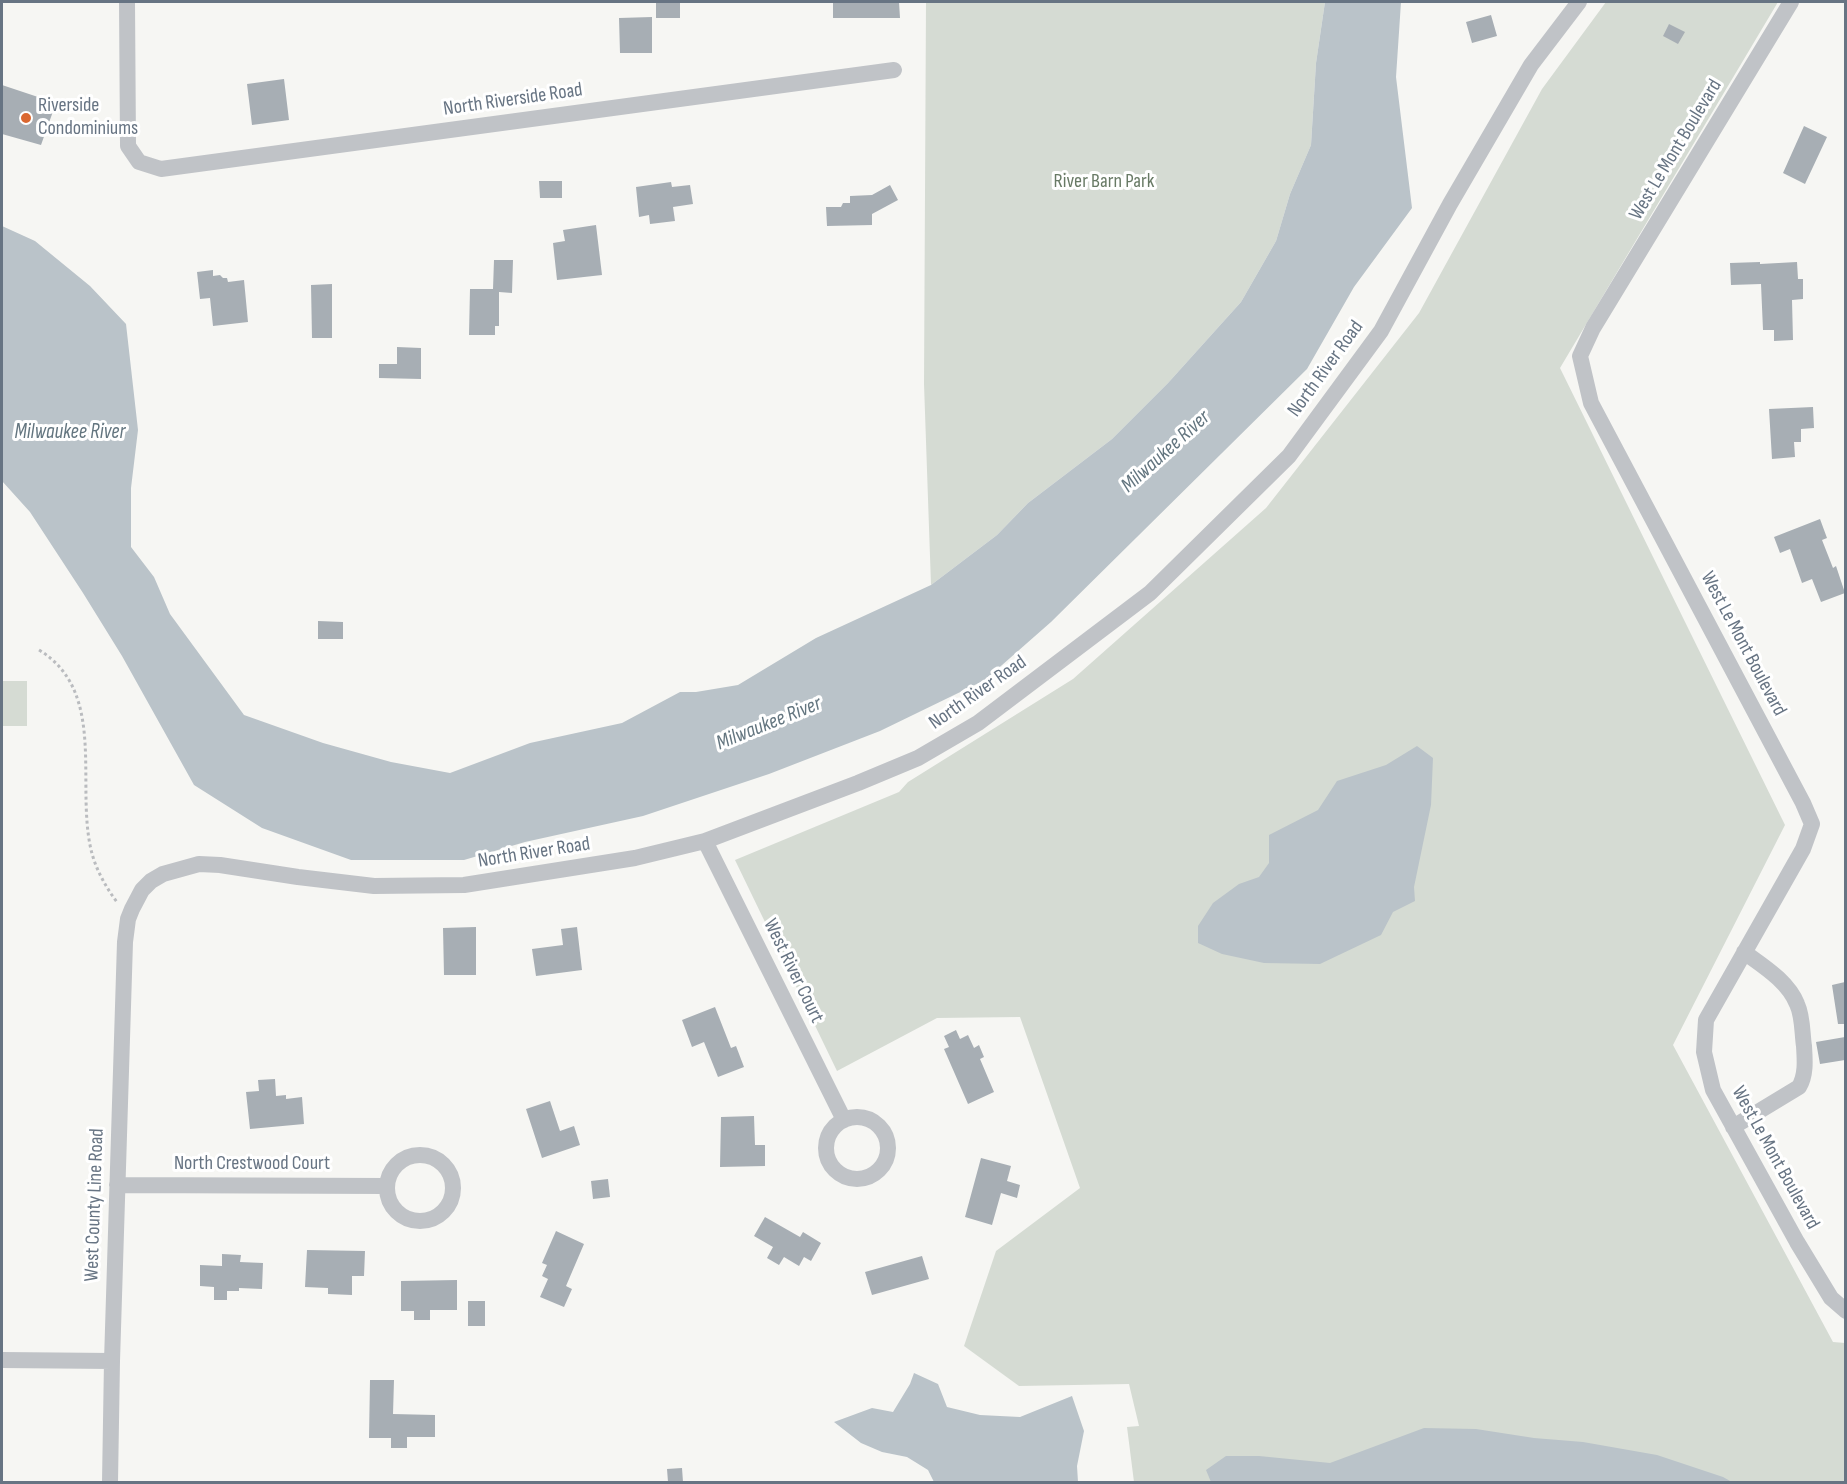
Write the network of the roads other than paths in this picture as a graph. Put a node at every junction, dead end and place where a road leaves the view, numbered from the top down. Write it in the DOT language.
graph roads {
  1 [pos="127,2"];
  2 [pos="1579,2"];
  3 [pos="1791,2"];
  4 [pos="894,70"];
  5 [pos="705,841"];
  6 [pos="126,930"];
  7 [pos="1744,952"];
  8 [pos="844,1120"];
  9 [pos="1733,1127"];
  10 [pos="117,1185"];
  11 [pos="386,1186"];
  12 [pos="1845,1311"];
  13 [pos="2,1360"];
  14 [pos="112,1361"];
  15 [pos="110,1482"];
  1 -- 4 [label="street, North Riverside Road"];
  2 -- 5 [label="street, North River Road"];
  3 -- 7 [label="street, West Le Mont Boulevard"];
  5 -- 6 [label="street, North River Road"];
  5 -- 8 [label="street, West River Court"];
  6 -- 10 [label="street, West County Line Road"];
  7 -- 9 [label="street, West Le Mont Boulevard"];
  7 -- 9 [label="street"];
  9 -- 12 [label="street, West Le Mont Boulevard"];
  10 -- 11 [label="street, North Crestwood Court"];
  10 -- 14 [label="street, West County Line Road"];
  11 -- 11 [label="street"];
  13 -- 14 [label="street"];
  14 -- 15 [label="street, West County Line Road"];
}
